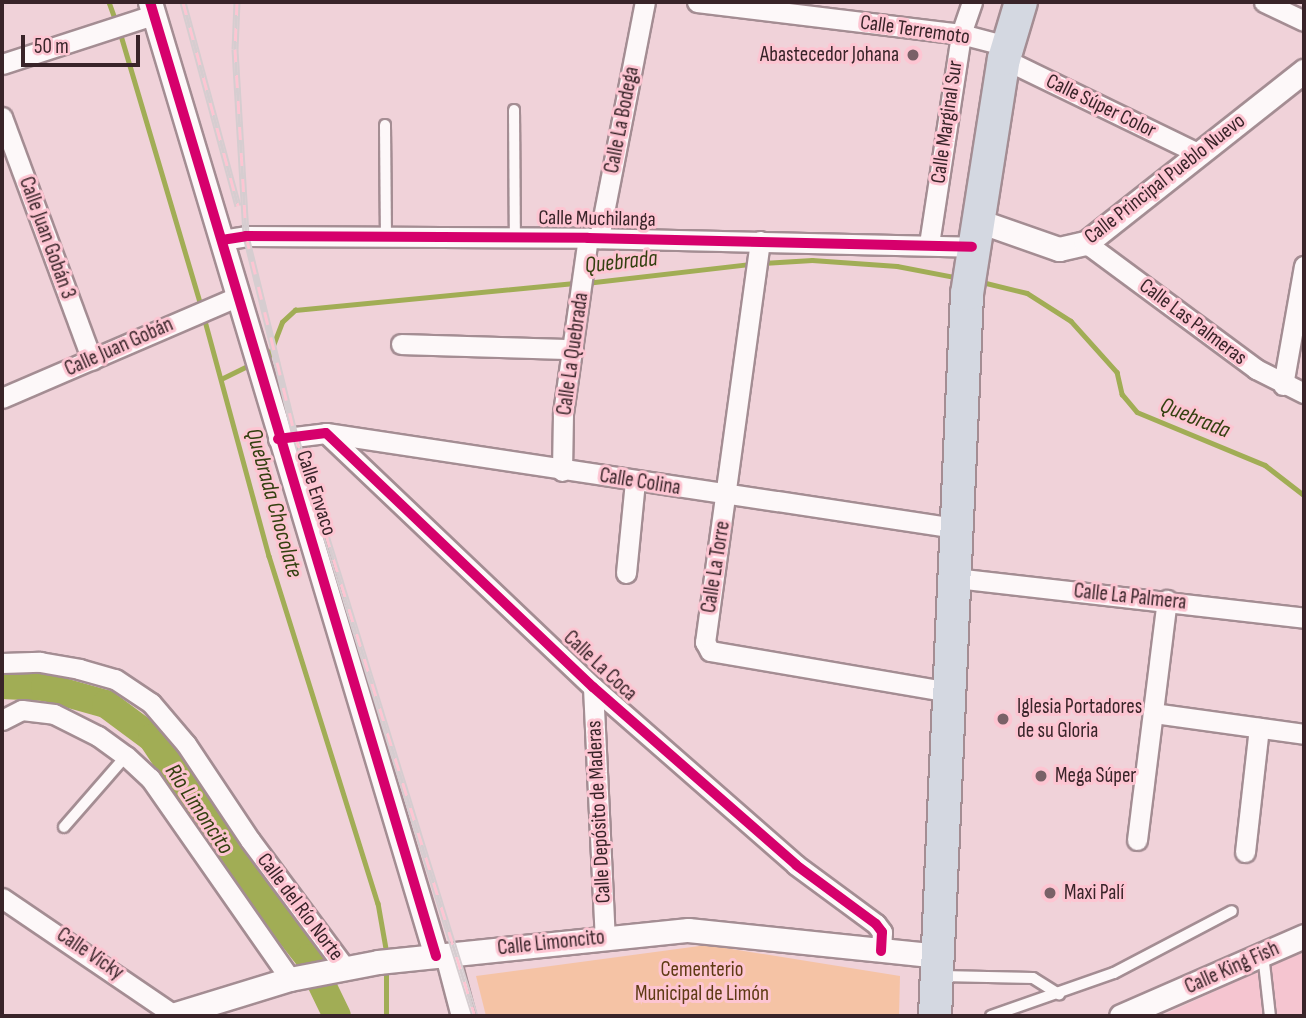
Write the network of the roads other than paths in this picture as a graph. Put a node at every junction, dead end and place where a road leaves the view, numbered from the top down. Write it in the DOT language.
graph roads {
  1 [pos="645,2"];
  2 [pos="697,2"];
  3 [pos="972,2"];
  4 [pos="1002,2"];
  5 [pos="1021,2"];
  6 [pos="1264,2"];
  7 [pos="148,12"];
  8 [pos="1304,21"];
  9 [pos="990,45"];
  10 [pos="2,64"];
  11 [pos="1304,71"];
  12 [pos="514,110"];
  13 [pos="2,117"];
  14 [pos="385,125"];
  15 [pos="1198,153"];
  16 [pos="386,238"];
  17 [pos="515,238"];
  18 [pos="594,238"];
  19 [pos="222,240"];
  20 [pos="1086,243"];
  21 [pos="760,246"];
  22 [pos="959,247"];
  23 [pos="1304,265"];
  24 [pos="236,297"];
  25 [pos="401,344"];
  26 [pos="573,349"];
  27 [pos="92,360"];
  28 [pos="1283,384"];
  29 [pos="1304,393"];
  30 [pos="2,398"];
  31 [pos="326,433"];
  32 [pos="278,439"];
  33 [pos="562,471"];
  34 [pos="635,481"];
  35 [pos="727,496"];
  36 [pos="947,527"];
  37 [pos="626,573"];
  38 [pos="955,578"];
  39 [pos="1167,600"];
  40 [pos="1304,618"];
  41 [pos="2,663"];
  42 [pos="593,687"];
  43 [pos="939,692"];
  44 [pos="1153,713"];
  45 [pos="2,720"];
  46 [pos="1259,728"];
  47 [pos="1304,734"];
  48 [pos="126,756"];
  49 [pos="64,827"];
  50 [pos="1137,840"];
  51 [pos="1245,852"];
  52 [pos="2,898"];
  53 [pos="1232,911"];
  54 [pos="1304,936"];
  55 [pos="605,937"];
  56 [pos="881,951"];
  57 [pos="1263,953"];
  58 [pos="442,955"];
  59 [pos="933,963"];
  60 [pos="339,969"];
  61 [pos="296,978"];
  62 [pos="1059,995"];
  63 [pos="226,1009"];
  64 [pos="172,1016"];
  65 [pos="463,1016"];
  66 [pos="915,1016"];
  67 [pos="935,1016"];
  68 [pos="991,1016"];
  69 [pos="1121,1016"];
  70 [pos="1270,1016"];
  1 -- 18 [label="street, Calle La Bodega"];
  2 -- 9 [label="street, Calle Terremoto"];
  3 -- 9 [label="street, Calle Marginal Sur"];
  4 -- 9 [label="highway"];
  5 -- 9 [label="highway"];
  6 -- 8 [label="street"];
  7 -- 10 [label="street"];
  7 -- 19 [label="street, Calle Envaco"];
  9 -- 15 [label="street, Calle Súper Color"];
  9 -- 22 [label="highway"];
  9 -- 22 [label="street, Calle Marginal Sur"];
  11 -- 15 [label="street, Calle Principal Pueblo Nuevo"];
  12 -- 17 [label="lane"];
  13 -- 27 [label="street, Calle Juan Gobán 3"];
  14 -- 16 [label="lane"];
  15 -- 20 [label="street, Calle Principal Pueblo Nuevo"];
  16 -- 17 [label="street, Calle Muchilanga"];
  16 -- 19 [label="street, Calle Muchilanga"];
  17 -- 18 [label="street, Calle Muchilanga"];
  18 -- 21 [label="street, Calle Muchilanga"];
  18 -- 26 [label="street, Calle La Quebrada"];
  19 -- 24 [label="street, Calle Envaco"];
  20 -- 22 [label="street, Calle Principal Pueblo Nuevo"];
  20 -- 28 [label="street, Calle Las Palmeras"];
  21 -- 22 [label="street, Calle Muchilanga"];
  21 -- 35 [label="street, Calle La Torre"];
  22 -- 36 [label="highway"];
  23 -- 28 [label="street"];
  24 -- 27 [label="street, Calle Juan Gobán"];
  24 -- 32 [label="street, Calle Envaco"];
  25 -- 26 [label="street"];
  26 -- 33 [label="street, Calle La Quebrada"];
  27 -- 30 [label="street, Calle Juan Gobán"];
  28 -- 29 [label="street, Calle Las Palmeras"];
  31 -- 32 [label="street"];
  31 -- 33 [label="street, Calle Colina"];
  31 -- 42 [label="street, Calle La Coca"];
  32 -- 58 [label="street, Calle Envaco"];
  33 -- 34 [label="street, Calle Colina"];
  34 -- 35 [label="street, Calle Colina"];
  34 -- 37 [label="street"];
  35 -- 36 [label="street, Calle Colina"];
  35 -- 43 [label="street, Calle La Torre"];
  36 -- 38 [label="highway"];
  36 -- 43 [label="highway"];
  38 -- 39 [label="street, Calle La Palmera"];
  38 -- 43 [label="highway"];
  39 -- 40 [label="street, Calle La Palmera"];
  39 -- 44 [label="street"];
  41 -- 60 [label="street, Calle del Río Norte"];
  42 -- 55 [label="street, Calle Depósito de Maderas"];
  42 -- 56 [label="street, Calle La Coca"];
  43 -- 59 [label="highway"];
  44 -- 46 [label="street"];
  44 -- 50 [label="street"];
  45 -- 48 [label="street"];
  46 -- 47 [label="street"];
  46 -- 51 [label="street"];
  48 -- 49 [label="lane"];
  48 -- 61 [label="street"];
  52 -- 64 [label="street, Calle Vicky"];
  53 -- 62 [label="lane"];
  54 -- 57 [label="street, Calle King Fish"];
  55 -- 56 [label="street, Calle Limoncito"];
  55 -- 58 [label="street, Calle Limoncito"];
  56 -- 59 [label="street, Calle Limoncito"];
  57 -- 69 [label="street, Calle King Fish"];
  57 -- 70 [label="lane"];
  58 -- 60 [label="street, Calle Limoncito"];
  58 -- 65 [label="street, Calle Envaco"];
  59 -- 62 [label="lane"];
  59 -- 66 [label="highway"];
  59 -- 67 [label="highway"];
  60 -- 61 [label="street, Calle Limoncito"];
  61 -- 63 [label="street, Calle Limoncito"];
  62 -- 68 [label="lane"];
  63 -- 64 [label="street, Calle Limoncito"];
}
